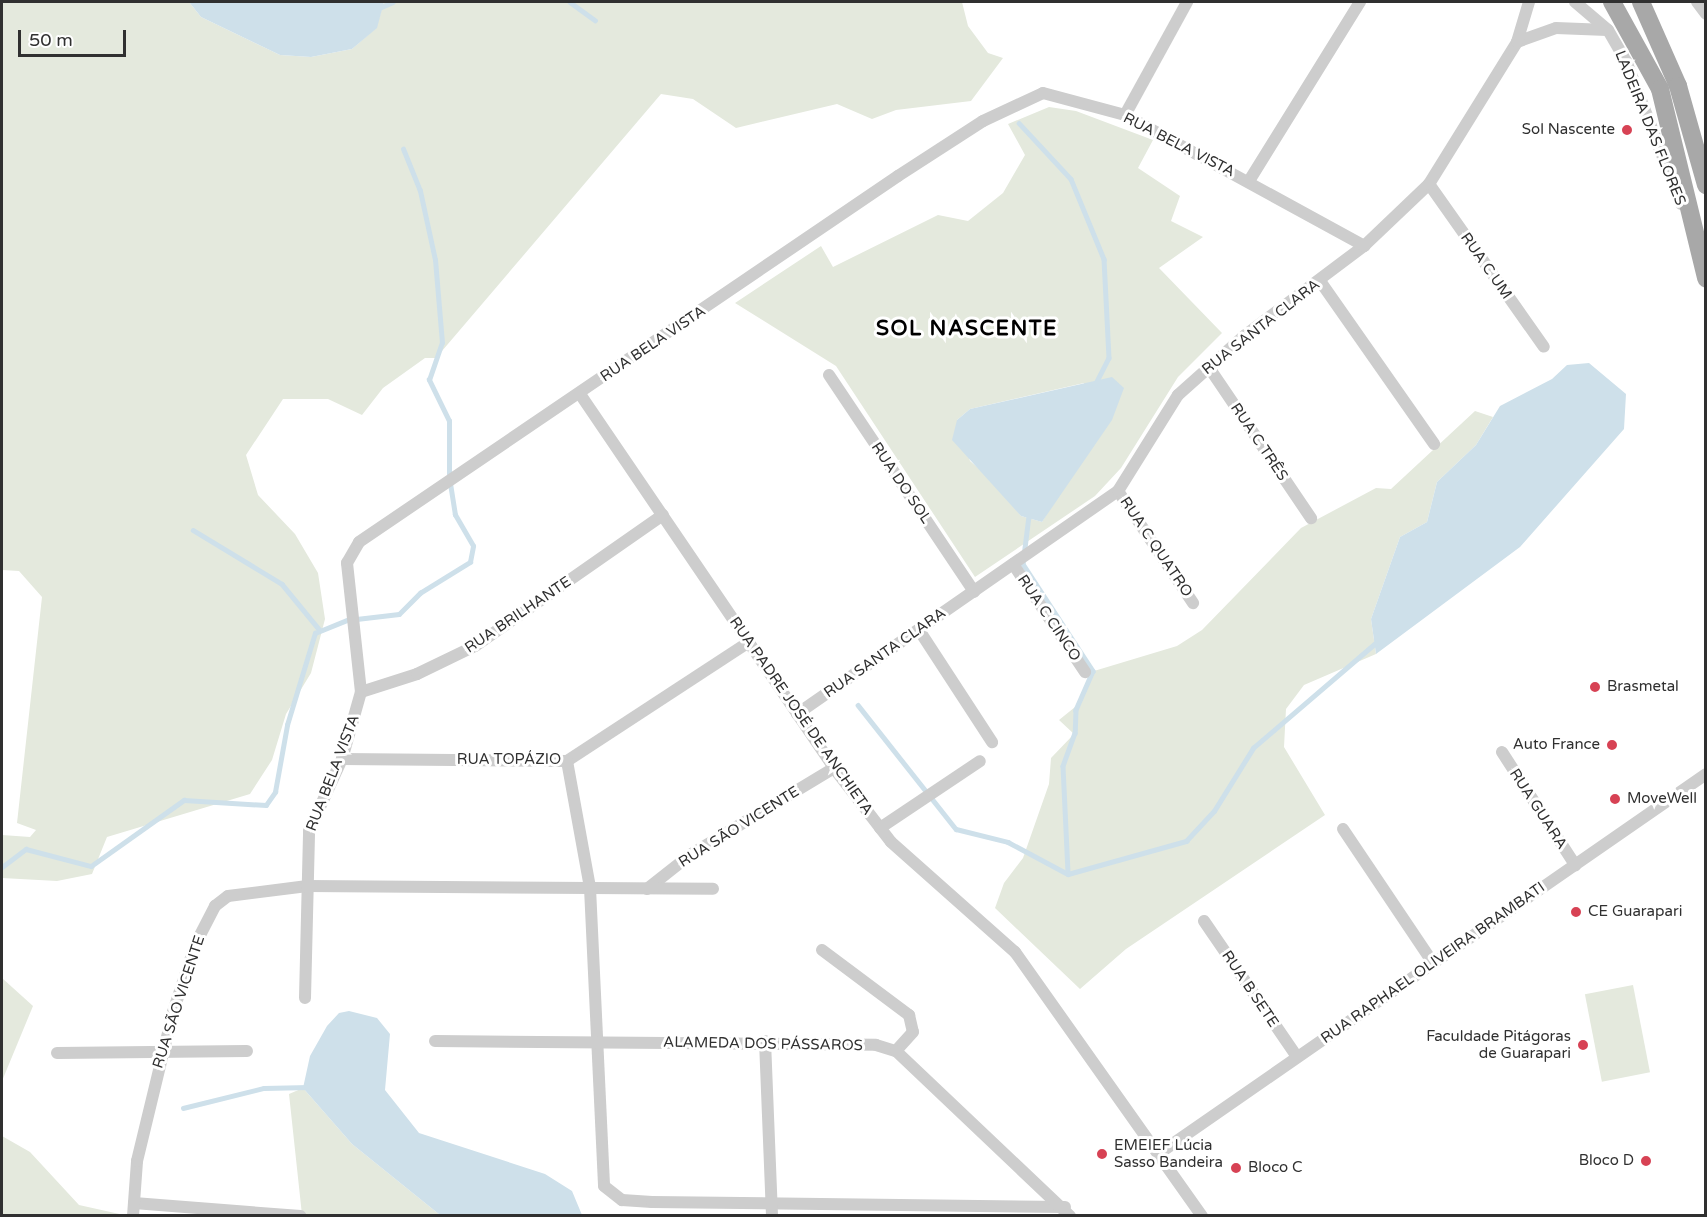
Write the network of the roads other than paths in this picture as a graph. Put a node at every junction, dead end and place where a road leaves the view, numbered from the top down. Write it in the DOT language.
graph roads {
  1 [pos="1187,2"];
  2 [pos="1360,2"];
  3 [pos="1529,2"];
  4 [pos="1575,2"];
  5 [pos="1612,2"];
  6 [pos="1641,2"];
  7 [pos="1696,2"];
  8 [pos="1706,14"];
  9 [pos="1608,30"];
  10 [pos="1517,42"];
  11 [pos="1125,115"];
  12 [pos="1249,181"];
  13 [pos="1428,184"];
  14 [pos="1706,185"];
  15 [pos="1364,246"];
  16 [pos="1705,268"];
  17 [pos="1706,278"];
  18 [pos="1320,281"];
  19 [pos="1544,347"];
  20 [pos="1208,366"];
  21 [pos="829,375"];
  22 [pos="580,394"];
  23 [pos="1434,444"];
  24 [pos="1118,491"];
  25 [pos="663,515"];
  26 [pos="1311,519"];
  27 [pos="1013,564"];
  28 [pos="974,592"];
  29 [pos="1193,603"];
  30 [pos="919,630"];
  31 [pos="749,642"];
  32 [pos="1086,672"];
  33 [pos="361,692"];
  34 [pos="798,714"];
  35 [pos="992,742"];
  36 [pos="1502,752"];
  37 [pos="342,759"];
  38 [pos="567,761"];
  39 [pos="980,761"];
  40 [pos="834,768"];
  41 [pos="1706,774"];
  42 [pos="880,828"];
  43 [pos="1343,828"];
  44 [pos="1575,865"];
  45 [pos="307,886"];
  46 [pos="590,888"];
  47 [pos="647,889"];
  48 [pos="713,889"];
  49 [pos="1204,921"];
  50 [pos="822,950"];
  51 [pos="1433,963"];
  52 [pos="305,998"];
  53 [pos="435,1041"];
  54 [pos="765,1041"];
  55 [pos="594,1043"];
  56 [pos="247,1051"];
  57 [pos="896,1051"];
  58 [pos="161,1052"];
  59 [pos="57,1053"];
  60 [pos="1297,1058"];
  61 [pos="1161,1152"];
  62 [pos="768,1203"];
  63 [pos="133,1209"];
  64 [pos="1068,1211"];
  65 [pos="300,1215"];
  66 [pos="772,1215"];
  67 [pos="1202,1215"];
  1 -- 11 [label="street"];
  2 -- 12 [label="street"];
  3 -- 10 [label="street, RUA SANTA CLARA"];
  4 -- 9 [label="street, LADEIRA DAS FLORES"];
  5 -- 16 [label="main road"];
  6 -- 14 [label="main road"];
  7 -- 8 [label="street"];
  9 -- 10 [label="street"];
  9 -- 16 [label="street, LADEIRA DAS FLORES"];
  10 -- 13 [label="street, RUA SANTA CLARA"];
  11 -- 12 [label="street, RUA BELA VISTA"];
  11 -- 22 [label="street, RUA BELA VISTA"];
  12 -- 15 [label="street, RUA BELA VISTA"];
  13 -- 15 [label="street, RUA SANTA CLARA"];
  13 -- 19 [label="street, RUA C UM"];
  15 -- 18 [label="street, RUA SANTA CLARA"];
  16 -- 17 [label="main road"];
  18 -- 20 [label="street, RUA SANTA CLARA"];
  18 -- 23 [label="street"];
  20 -- 24 [label="street, RUA SANTA CLARA"];
  20 -- 26 [label="street, RUA C TRÊS"];
  21 -- 28 [label="street, RUA DO SOL"];
  22 -- 25 [label="street, RUA PADRE JOSÉ DE ANCHIETA"];
  22 -- 33 [label="street, RUA BELA VISTA"];
  24 -- 27 [label="street, RUA SANTA CLARA"];
  24 -- 29 [label="street, RUA C QUATRO"];
  25 -- 31 [label="street, RUA PADRE JOSÉ DE ANCHIETA"];
  25 -- 33 [label="street, RUA BRILHANTE"];
  27 -- 28 [label="street, RUA SANTA CLARA"];
  27 -- 32 [label="street, RUA C CINCO"];
  28 -- 30 [label="street, RUA SANTA CLARA"];
  30 -- 34 [label="street, RUA SANTA CLARA"];
  30 -- 35 [label="street"];
  31 -- 34 [label="street, RUA PADRE JOSÉ DE ANCHIETA"];
  31 -- 38 [label="street, RUA TOPÁZIO"];
  33 -- 37 [label="street, RUA BELA VISTA"];
  34 -- 40 [label="street, RUA PADRE JOSÉ DE ANCHIETA"];
  36 -- 44 [label="street, RUA GUARA"];
  37 -- 38 [label="street, RUA TOPÁZIO"];
  37 -- 45 [label="street, RUA BELA VISTA"];
  38 -- 46 [label="street"];
  39 -- 42 [label="street"];
  40 -- 42 [label="street, RUA PADRE JOSÉ DE ANCHIETA"];
  40 -- 47 [label="street, RUA SÃO VICENTE"];
  41 -- 44 [label="street, RUA RAPHAEL OLIVEIRA BRAMBATI"];
  42 -- 61 [label="street, RUA PADRE JOSÉ DE ANCHIETA"];
  43 -- 51 [label="street"];
  44 -- 51 [label="street, RUA RAPHAEL OLIVEIRA BRAMBATI"];
  45 -- 46 [label="street, RUA SÃO VICENTE"];
  45 -- 52 [label="street, RUA BELA VISTA"];
  45 -- 58 [label="street, RUA SÃO VICENTE"];
  46 -- 47 [label="street, RUA SÃO VICENTE"];
  46 -- 55 [label="street"];
  47 -- 48 [label="street, RUA SÃO VICENTE"];
  49 -- 60 [label="street, RUA B SETE"];
  50 -- 57 [label="street"];
  51 -- 60 [label="street, RUA RAPHAEL OLIVEIRA BRAMBATI"];
  53 -- 55 [label="street, ALAMEDA DOS PÁSSAROS"];
  54 -- 55 [label="street, ALAMEDA DOS PÁSSAROS"];
  54 -- 57 [label="street, ALAMEDA DOS PÁSSAROS"];
  54 -- 62 [label="street"];
  55 -- 62 [label="street"];
  56 -- 58 [label="street"];
  57 -- 64 [label="street"];
  58 -- 59 [label="street"];
  58 -- 63 [label="street, RUA SÃO VICENTE"];
  60 -- 61 [label="street, RUA RAPHAEL OLIVEIRA BRAMBATI"];
  61 -- 67 [label="street, RUA PADRE JOSÉ DE ANCHIETA"];
  62 -- 64 [label="street"];
  62 -- 66 [label="street"];
  63 -- 65 [label="street, RUA SÃO VICENTE"];
}
